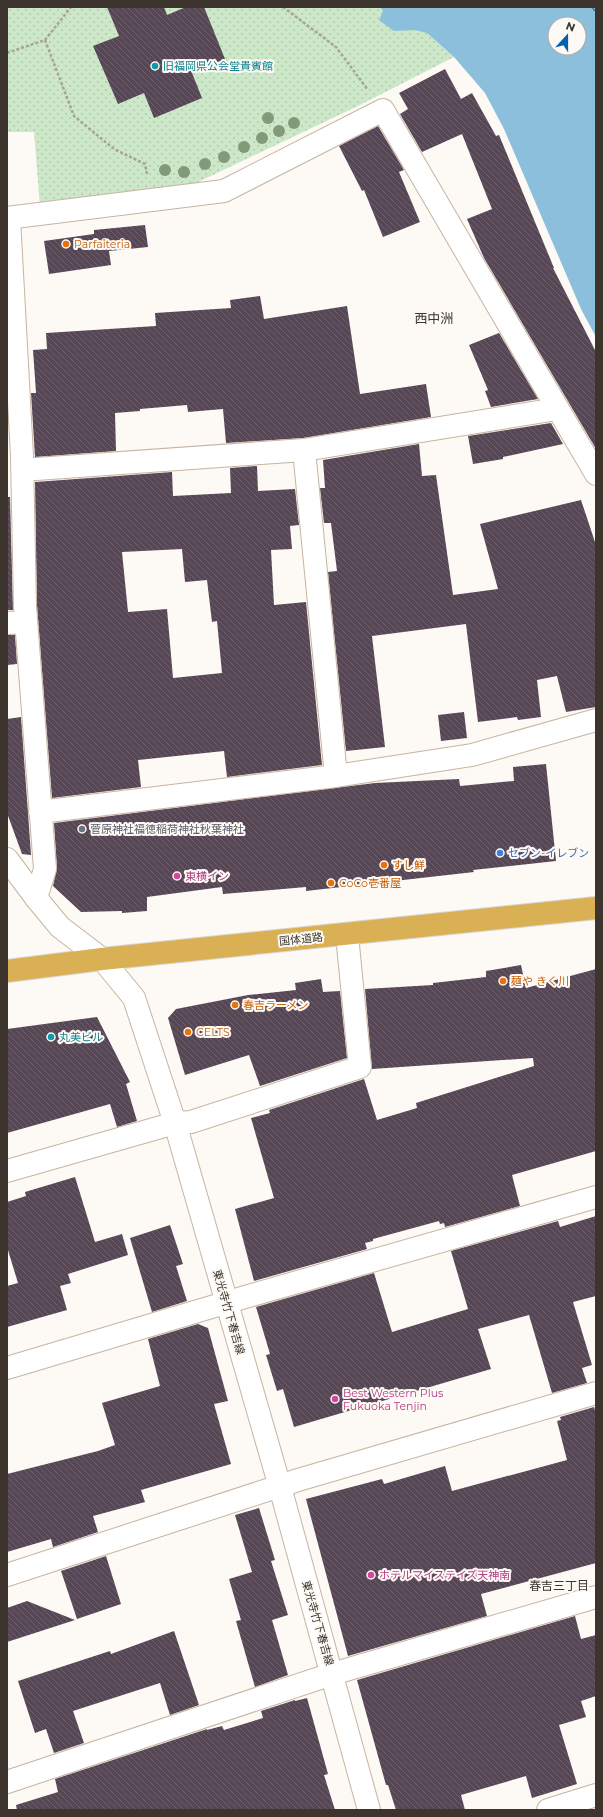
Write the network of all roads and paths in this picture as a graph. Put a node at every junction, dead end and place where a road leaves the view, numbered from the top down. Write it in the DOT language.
graph roads {
  1 [pos="71,7"];
  2 [pos="283,7"];
  3 [pos="45,40"];
  4 [pos="7,53"];
  5 [pos="383,110"];
  6 [pos="150,200"];
  7 [pos="8,218"];
  8 [pos="557,409"];
  9 [pos="304,450"];
  10 [pos="17,460"];
  11 [pos="596,474"];
  12 [pos="17,622"];
  13 [pos="596,720"];
  14 [pos="336,776"];
  15 [pos="40,812"];
  16 [pos="7,859"];
  17 [pos="36,898"];
  18 [pos="596,908"];
  19 [pos="348,935"];
  20 [pos="102,960"];
  21 [pos="7,972"];
  22 [pos="175,1123"];
  23 [pos="7,1171"];
  24 [pos="596,1197"];
  25 [pos="226,1302"];
  26 [pos="7,1368"];
  27 [pos="596,1393"];
  28 [pos="280,1487"];
  29 [pos="7,1575"];
  30 [pos="596,1597"];
  31 [pos="332,1674"];
  32 [pos="7,1782"];
  33 [pos="596,1796"];
  34 [pos="369,1810"];
  35 [pos="548,1810"];
  1 -- 3 [label="path"];
  2 -- 5 [label="path"];
  3 -- 4 [label="path"];
  3 -- 6 [label="path"];
  5 -- 6 [label="street"];
  5 -- 8 [label="street"];
  6 -- 7 [label="street"];
  7 -- 10 [label="street"];
  8 -- 9 [label="street"];
  8 -- 11 [label="street"];
  9 -- 10 [label="street"];
  9 -- 14 [label="street"];
  10 -- 12 [label="street"];
  12 -- 15 [label="street"];
  13 -- 14 [label="street"];
  14 -- 15 [label="street"];
  15 -- 17 [label="street"];
  16 -- 17 [label="street, 東光寺竹下春吉線"];
  17 -- 20 [label="street, 東光寺竹下春吉線"];
  18 -- 19 [label="highway, 国体道路"];
  19 -- 20 [label="highway, 国体道路"];
  19 -- 22 [label="street"];
  20 -- 21 [label="highway, 国体道路"];
  20 -- 22 [label="street, 東光寺竹下春吉線"];
  22 -- 23 [label="street"];
  22 -- 25 [label="street, 東光寺竹下春吉線"];
  24 -- 25 [label="street"];
  25 -- 26 [label="street"];
  25 -- 28 [label="street, 東光寺竹下春吉線"];
  27 -- 28 [label="street"];
  28 -- 29 [label="street"];
  28 -- 31 [label="street, 東光寺竹下春吉線"];
  30 -- 31 [label="street"];
  31 -- 32 [label="street"];
  31 -- 34 [label="street, 東光寺竹下春吉線"];
  33 -- 35 [label="street"];
}
